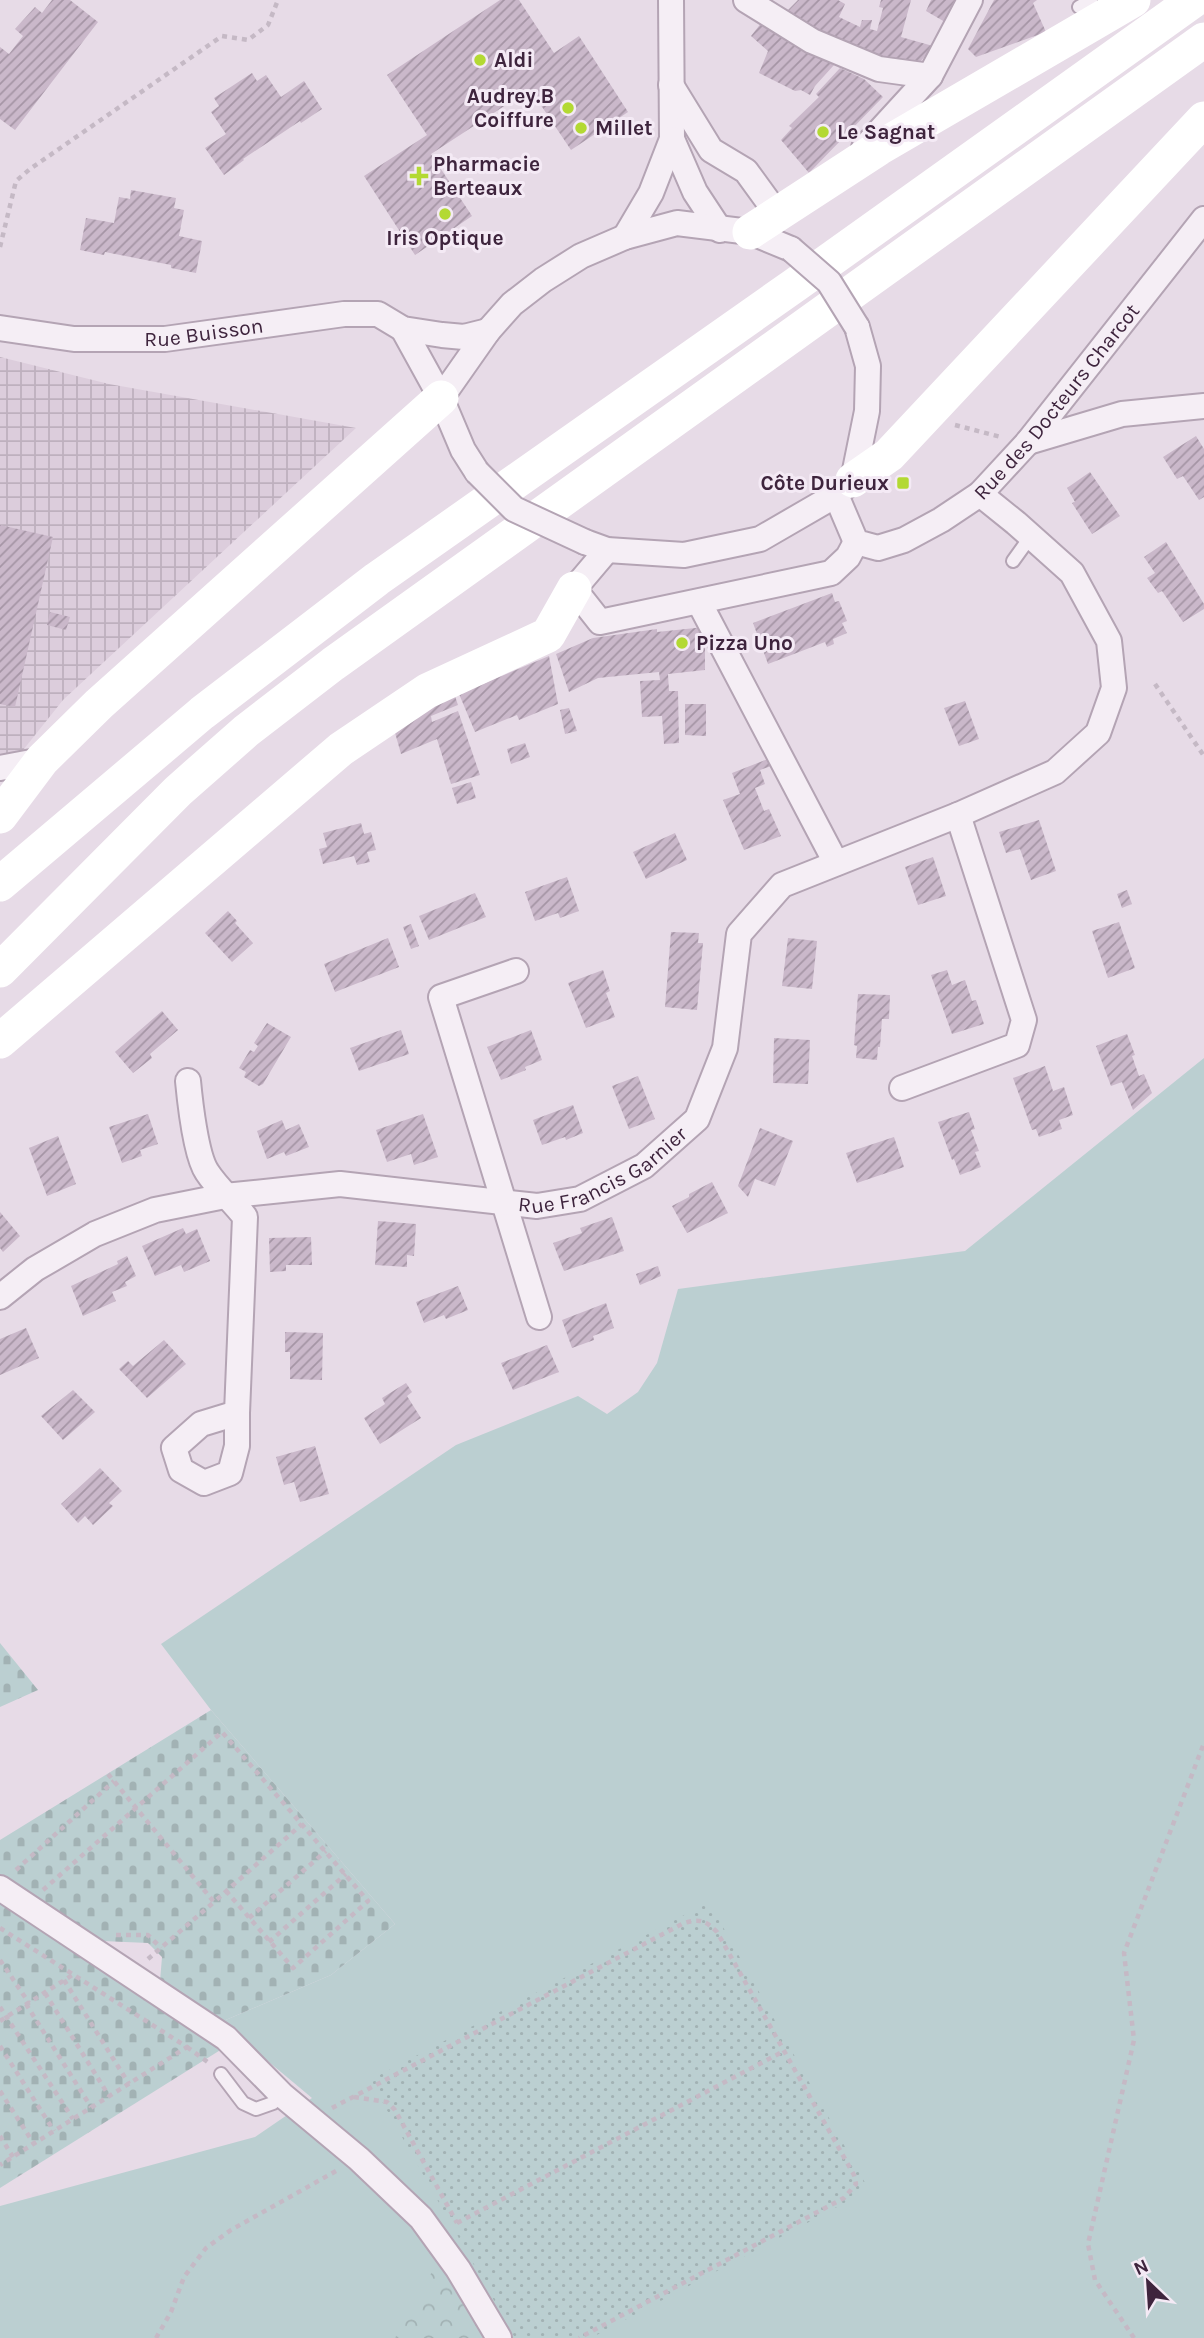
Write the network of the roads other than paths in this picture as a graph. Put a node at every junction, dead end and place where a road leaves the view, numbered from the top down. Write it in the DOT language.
graph roads {
  1 [pos="671,0"];
  2 [pos="746,0"];
  3 [pos="970,0"];
  4 [pos="1091,0"];
  5 [pos="1133,0"];
  6 [pos="1194,0"];
  7 [pos="1079,7"];
  8 [pos="1204,40"];
  9 [pos="930,76"];
  10 [pos="671,85"];
  11 [pos="1204,118"];
  12 [pos="672,139"];
  13 [pos="840,174"];
  14 [pos="1204,219"];
  15 [pos="749,225"];
  16 [pos="625,237"];
  17 [pos="0,328"];
  18 [pos="403,329"];
  19 [pos="488,331"];
  20 [pos="441,398"];
  21 [pos="1204,406"];
  22 [pos="1026,445"];
  23 [pos="844,488"];
  24 [pos="980,494"];
  25 [pos="1031,536"];
  26 [pos="867,545"];
  27 [pos="596,546"];
  28 [pos="1013,561"];
  29 [pos="574,589"];
  30 [pos="699,602"];
  31 [pos="42,760"];
  32 [pos="0,768"];
  33 [pos="958,815"];
  34 [pos="0,816"];
  35 [pos="836,863"];
  36 [pos="0,884"];
  37 [pos="0,970"];
  38 [pos="516,971"];
  39 [pos="0,1041"];
  40 [pos="188,1081"];
  41 [pos="902,1088"];
  42 [pos="225,1196"];
  43 [pos="504,1202"];
  44 [pos="0,1297"];
  45 [pos="539,1317"];
  46 [pos="237,1413"];
  47 [pos="11,1884"];
  48 [pos="221,2074"];
  49 [pos="282,2095"];
  50 [pos="499,2338"];
  1 -- 10 [label="street"];
  2 -- 9 [label="street"];
  3 -- 9 [label="street"];
  4 -- 7 [label="lane"];
  5 -- 13 [label="main road"];
  6 -- 36 [label="main road"];
  8 -- 37 [label="main road"];
  9 -- 13 [label="street"];
  10 -- 12 [label="street"];
  10 -- 15 [label="street"];
  11 -- 23 [label="main road"];
  12 -- 15 [label="street"];
  12 -- 16 [label="street"];
  13 -- 15 [label="main road"];
  14 -- 22 [label="street, Rue des Docteurs Charcot"];
  15 -- 16 [label="street"];
  15 -- 23 [label="street, bridge"];
  16 -- 19 [label="street"];
  17 -- 18 [label="street, Rue Buisson"];
  18 -- 19 [label="street, Rue Buisson"];
  18 -- 20 [label="street"];
  19 -- 20 [label="street"];
  20 -- 27 [label="street, bridge"];
  20 -- 31 [label="main road"];
  21 -- 22 [label="street"];
  22 -- 24 [label="street, Rue des Docteurs Charcot"];
  23 -- 26 [label="street"];
  23 -- 27 [label="street"];
  24 -- 25 [label="street, Rue Francis Garnier"];
  24 -- 26 [label="street, Rue des Docteurs Charcot"];
  25 -- 28 [label="lane"];
  25 -- 33 [label="street, Rue Francis Garnier"];
  26 -- 30 [label="street"];
  27 -- 29 [label="street"];
  29 -- 30 [label="street"];
  29 -- 39 [label="main road"];
  30 -- 35 [label="street"];
  31 -- 32 [label="street"];
  31 -- 34 [label="main road"];
  33 -- 35 [label="street, Rue Francis Garnier"];
  33 -- 41 [label="street"];
  35 -- 43 [label="street, Rue Francis Garnier"];
  38 -- 43 [label="street"];
  40 -- 42 [label="street"];
  42 -- 43 [label="street, Rue Francis Garnier"];
  42 -- 44 [label="street, Rue Francis Garnier"];
  42 -- 46 [label="street"];
  43 -- 45 [label="street"];
  47 -- 49 [label="street"];
  48 -- 49 [label="lane"];
  49 -- 50 [label="street"];
}
